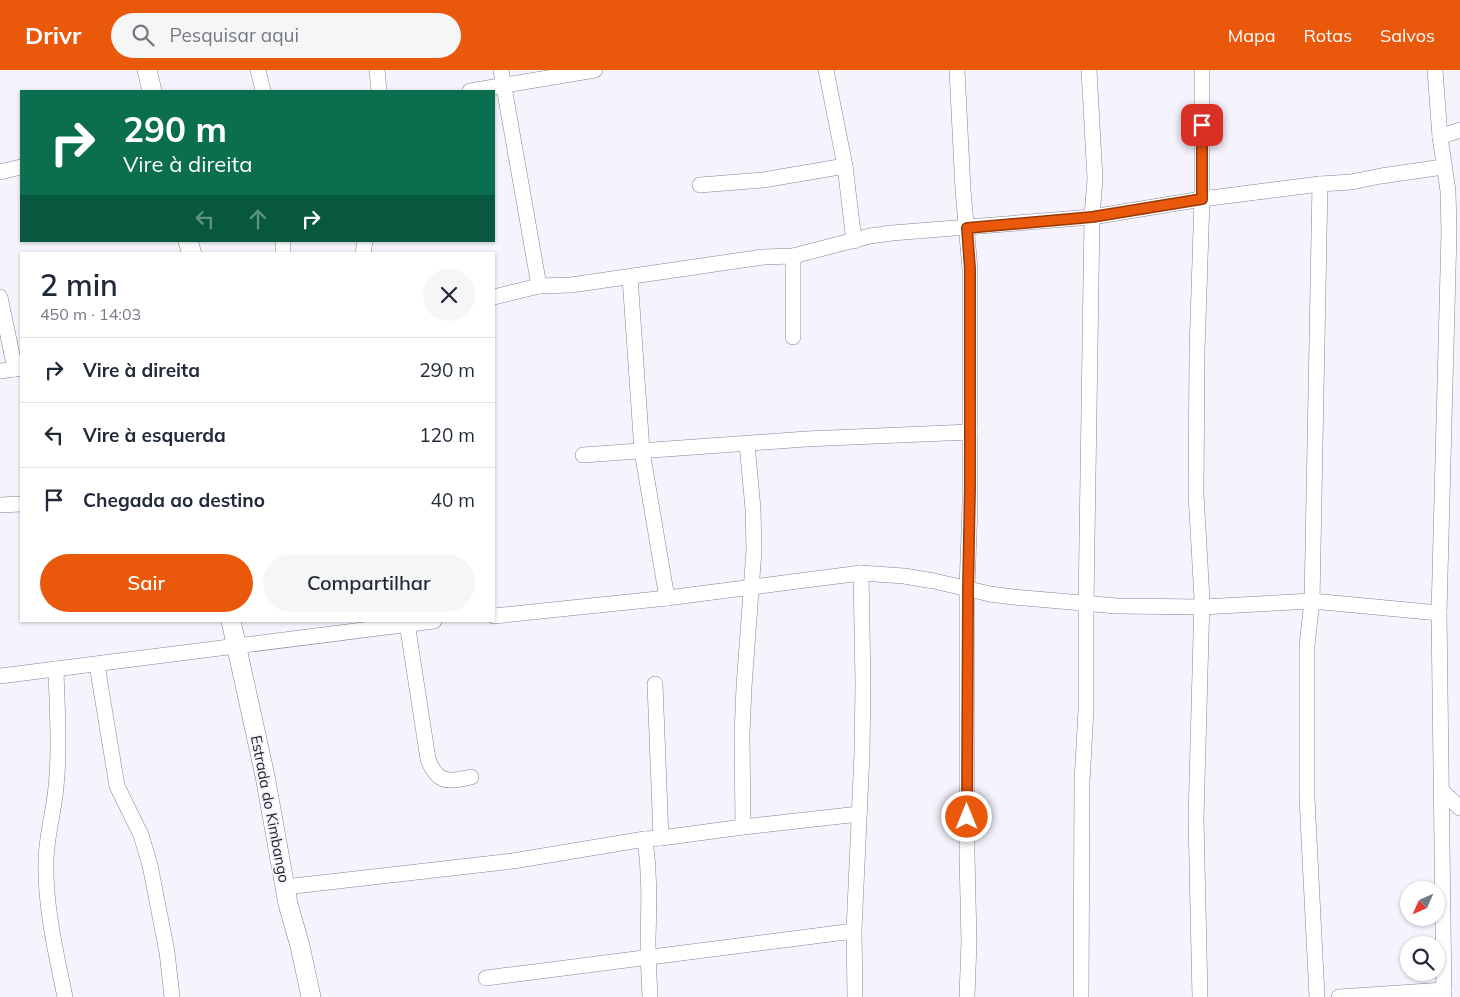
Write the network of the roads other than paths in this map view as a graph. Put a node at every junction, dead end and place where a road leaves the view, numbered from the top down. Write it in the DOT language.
graph roads {
  1 [pos="147,70"];
  2 [pos="258,70"];
  3 [pos="377,70"];
  4 [pos="501,70"];
  5 [pos="595,70"];
  6 [pos="826,70"];
  7 [pos="957,70"];
  8 [pos="1089,70"];
  9 [pos="1202,70"];
  10 [pos="1435,70"];
  11 [pos="504,86"];
  12 [pos="152,90"];
  13 [pos="263,90"];
  14 [pos="379,90"];
  15 [pos="477,90"];
  16 [pos="1460,130"];
  17 [pos="1440,137"];
  18 [pos="845,166"];
  19 [pos="20,167"];
  20 [pos="1443,167"];
  21 [pos="0,172"];
  22 [pos="1320,184"];
  23 [pos="700,185"];
  24 [pos="1448,191"];
  25 [pos="1202,199"];
  26 [pos="1460,204"];
  27 [pos="1092,217"];
  28 [pos="967,228"];
  29 [pos="854,241"];
  30 [pos="793,256"];
  31 [pos="630,277"];
  32 [pos="539,286"];
  33 [pos="0,297"];
  34 [pos="495,297"];
  35 [pos="793,337"];
  36 [pos="12,370"];
  37 [pos="970,432"];
  38 [pos="747,444"];
  39 [pos="642,451"];
  40 [pos="583,455"];
  41 [pos="20,504"];
  42 [pos="0,505"];
  43 [pos="861,573"];
  44 [pos="750,587"];
  45 [pos="968,590"];
  46 [pos="667,598"];
  47 [pos="1312,600"];
  48 [pos="1086,604"];
  49 [pos="1202,607"];
  50 [pos="1439,612"];
  51 [pos="495,616"];
  52 [pos="231,622"];
  53 [pos="420,622"];
  54 [pos="407,623"];
  55 [pos="236,647"];
  56 [pos="97,665"];
  57 [pos="56,669"];
  58 [pos="0,676"];
  59 [pos="655,684"];
  60 [pos="471,777"];
  61 [pos="1442,791"];
  62 [pos="1460,808"];
  63 [pos="859,814"];
  64 [pos="744,827"];
  65 [pos="662,838"];
  66 [pos="645,839"];
  67 [pos="285,887"];
  68 [pos="854,931"];
  69 [pos="648,957"];
  70 [pos="486,978"];
  71 [pos="1444,994"];
  72 [pos="65,997"];
  73 [pos="172,997"];
  74 [pos="311,997"];
  75 [pos="650,997"];
  76 [pos="855,997"];
  77 [pos="967,997"];
  78 [pos="1082,997"];
  79 [pos="1200,997"];
  80 [pos="1317,997"];
  81 [pos="1340,997"];
  1 -- 12 [label="street"];
  2 -- 13 [label="street"];
  3 -- 14 [label="street"];
  4 -- 11 [label="street"];
  5 -- 11 [label="street"];
  6 -- 18 [label="street"];
  7 -- 28 [label="street"];
  8 -- 27 [label="street"];
  9 -- 25 [label="street"];
  10 -- 17 [label="street"];
  11 -- 15 [label="street"];
  11 -- 32 [label="street"];
  16 -- 17 [label="street"];
  17 -- 20 [label="street"];
  18 -- 23 [label="street"];
  18 -- 29 [label="street"];
  19 -- 21 [label="street"];
  20 -- 22 [label="street"];
  20 -- 24 [label="street"];
  22 -- 25 [label="street"];
  22 -- 47 [label="street"];
  24 -- 26 [label="street"];
  24 -- 50 [label="street"];
  25 -- 27 [label="street"];
  25 -- 49 [label="street"];
  27 -- 28 [label="street"];
  27 -- 48 [label="street"];
  28 -- 29 [label="street"];
  28 -- 37 [label="street"];
  29 -- 30 [label="street"];
  30 -- 31 [label="street"];
  30 -- 35 [label="street"];
  31 -- 32 [label="street"];
  31 -- 39 [label="street"];
  32 -- 34 [label="street"];
  33 -- 36 [label="street"];
  37 -- 38 [label="street"];
  37 -- 45 [label="street"];
  38 -- 39 [label="street"];
  38 -- 44 [label="street"];
  39 -- 40 [label="street"];
  39 -- 46 [label="street"];
  41 -- 42 [label="street"];
  43 -- 44 [label="street"];
  43 -- 45 [label="street"];
  43 -- 63 [label="street"];
  44 -- 46 [label="street"];
  44 -- 64 [label="street"];
  45 -- 48 [label="street"];
  45 -- 77 [label="street"];
  46 -- 51 [label="street"];
  47 -- 49 [label="street"];
  47 -- 50 [label="street"];
  47 -- 80 [label="street"];
  48 -- 49 [label="street"];
  48 -- 78 [label="street"];
  49 -- 79 [label="street"];
  50 -- 61 [label="street"];
  52 -- 55 [label="street, Estrada do Kimbango"];
  53 -- 54 [label="street"];
  54 -- 55 [label="street"];
  54 -- 60 [label="street"];
  55 -- 56 [label="street"];
  55 -- 67 [label="street, Estrada do Kimbango"];
  56 -- 57 [label="street"];
  56 -- 73 [label="street"];
  57 -- 58 [label="street"];
  57 -- 72 [label="street"];
  59 -- 65 [label="street"];
  61 -- 62 [label="street"];
  61 -- 71 [label="street"];
  63 -- 64 [label="street"];
  63 -- 68 [label="street"];
  64 -- 65 [label="street"];
  65 -- 66 [label="street"];
  66 -- 67 [label="street"];
  66 -- 69 [label="street"];
  67 -- 74 [label="street, Estrada do Kimbango"];
  68 -- 69 [label="street"];
  68 -- 76 [label="street"];
  69 -- 70 [label="street"];
  69 -- 75 [label="street"];
  71 -- 81 [label="street"];
}
